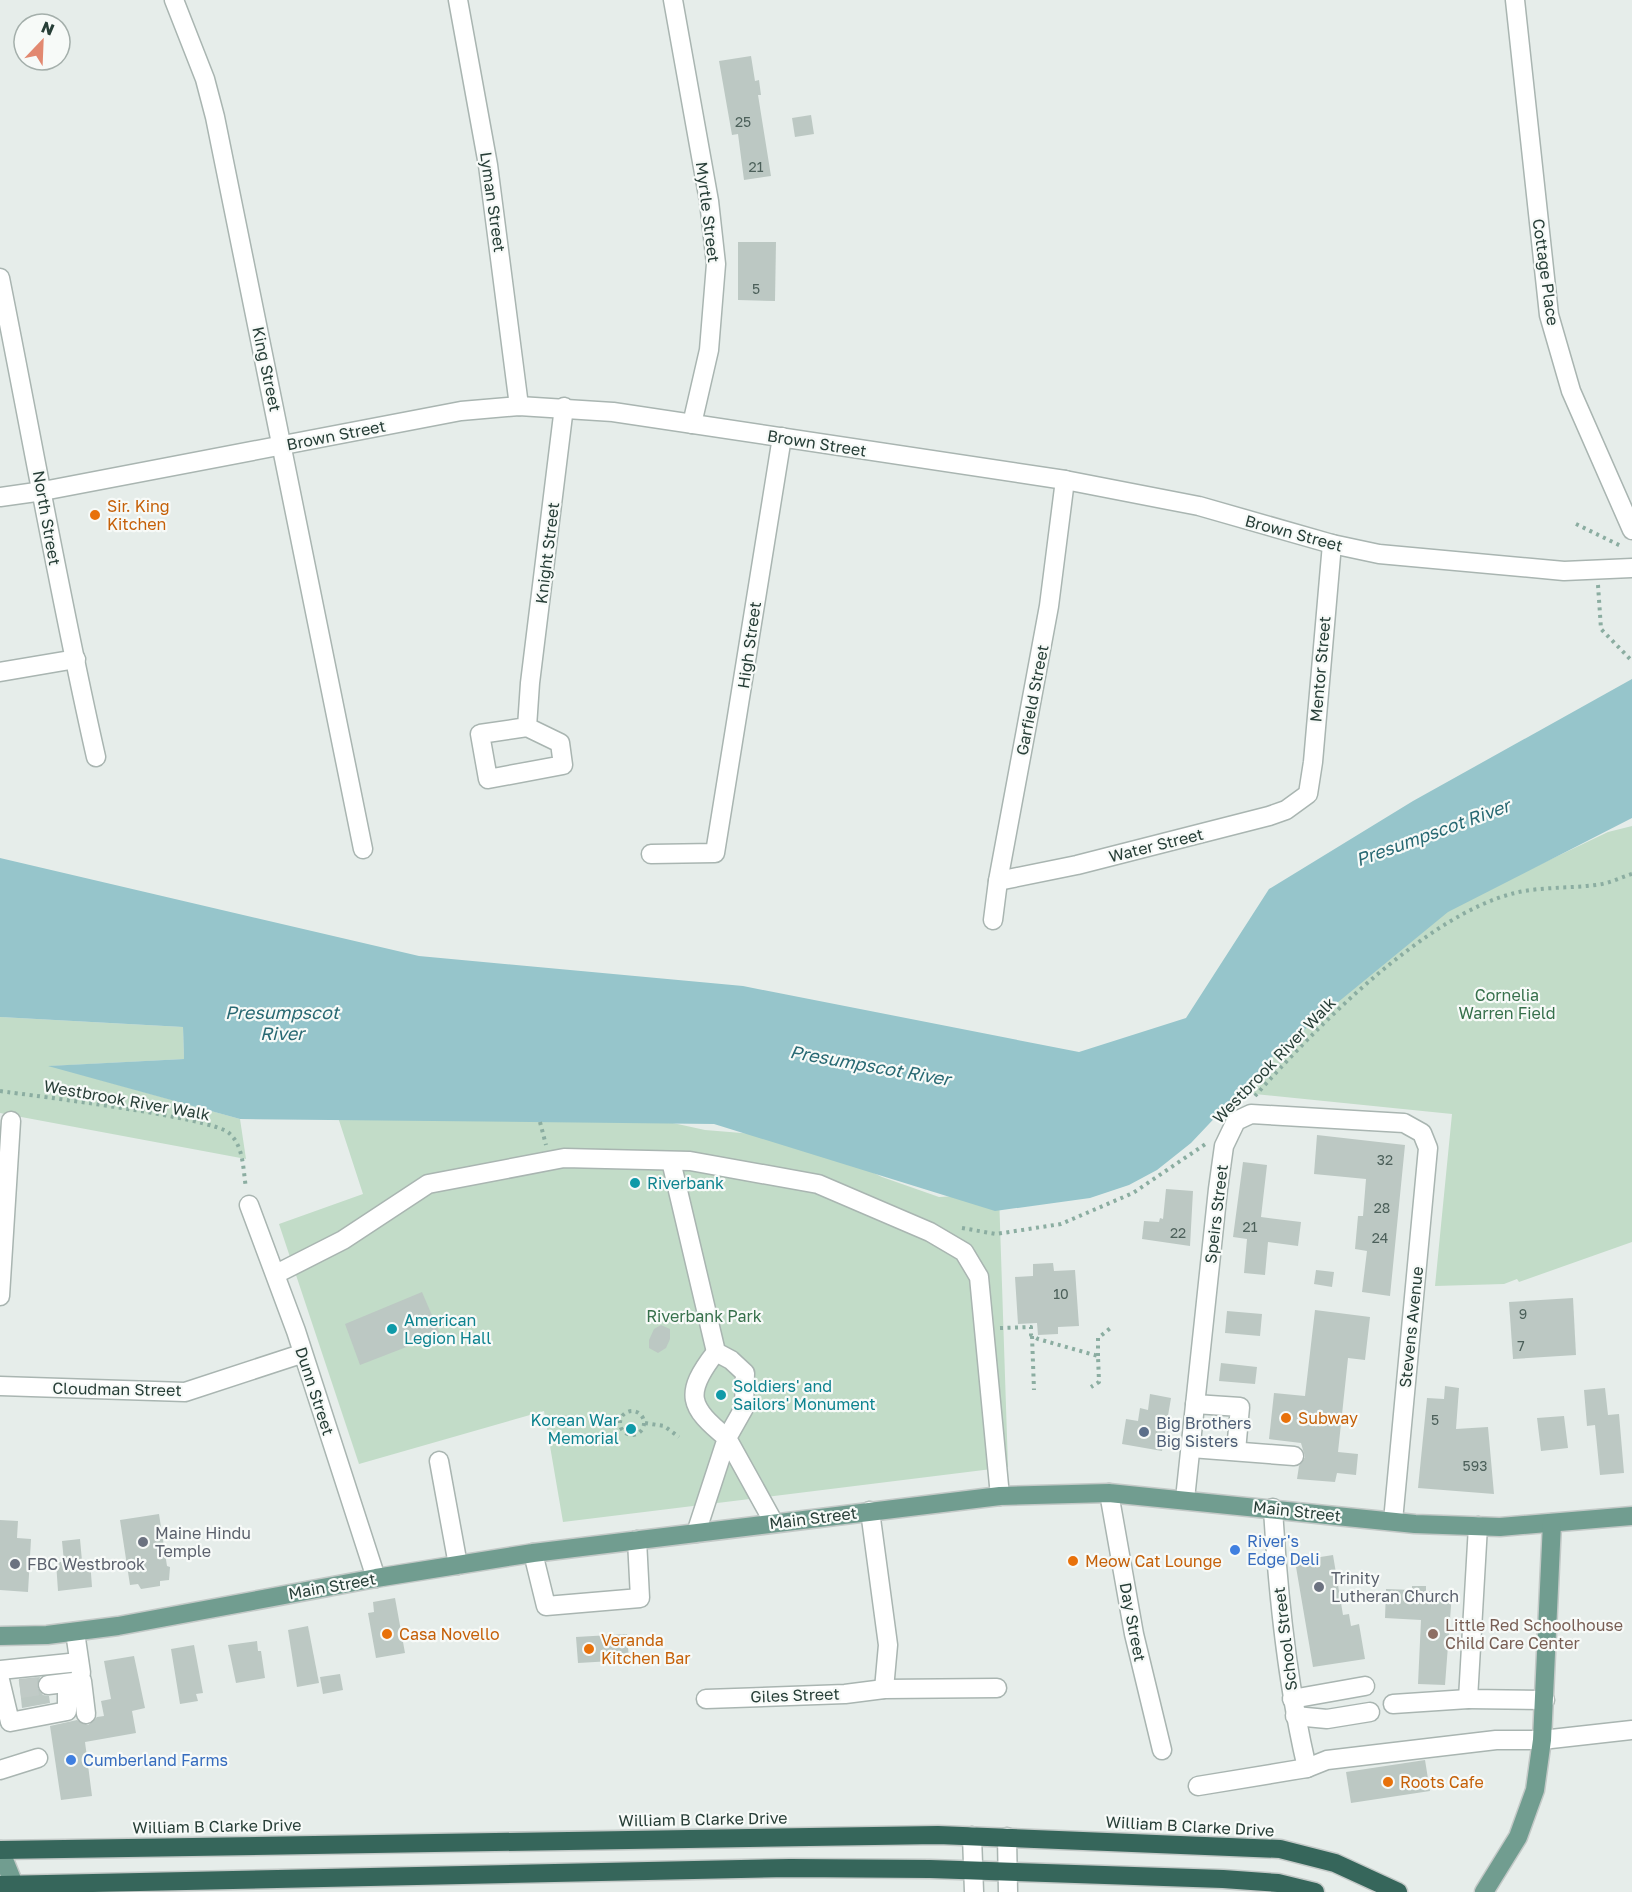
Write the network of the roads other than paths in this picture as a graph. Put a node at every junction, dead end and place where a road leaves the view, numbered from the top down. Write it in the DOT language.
graph roads {
  1 [pos="174,0"];
  2 [pos="458,0"];
  3 [pos="673,0"];
  4 [pos="1515,0"];
  5 [pos="0,278"];
  6 [pos="519,406"];
  7 [pos="564,407"];
  8 [pos="692,424"];
  9 [pos="782,437"];
  10 [pos="283,445"];
  11 [pos="1065,480"];
  12 [pos="44,491"];
  13 [pos="0,497"];
  14 [pos="1632,530"];
  15 [pos="1332,544"];
  16 [pos="1632,568"];
  17 [pos="76,659"];
  18 [pos="0,672"];
  19 [pos="527,727"];
  20 [pos="96,758"];
  21 [pos="1308,794"];
  22 [pos="363,849"];
  23 [pos="651,854"];
  24 [pos="998,881"];
  25 [pos="993,920"];
  26 [pos="11,1120"];
  27 [pos="1422,1133"];
  28 [pos="671,1161"];
  29 [pos="249,1205"];
  30 [pos="276,1274"];
  31 [pos="0,1296"];
  32 [pos="301,1353"];
  33 [pos="716,1353"];
  34 [pos="0,1386"];
  35 [pos="1195,1404"];
  36 [pos="727,1438"];
  37 [pos="1191,1448"];
  38 [pos="1236,1451"];
  39 [pos="1294,1456"];
  40 [pos="439,1461"];
  41 [pos="1109,1493"];
  42 [pos="1000,1496"];
  43 [pos="1185,1499"];
  44 [pos="1273,1508"];
  45 [pos="870,1511"];
  46 [pos="1632,1516"];
  47 [pos="1393,1521"];
  48 [pos="774,1523"];
  49 [pos="1552,1523"];
  50 [pos="1478,1526"];
  51 [pos="696,1533"];
  52 [pos="637,1540"];
  53 [pos="533,1553"];
  54 [pos="458,1565"];
  55 [pos="376,1578"];
  56 [pos="75,1632"];
  57 [pos="0,1636"];
  58 [pos="79,1662"];
  59 [pos="0,1670"];
  60 [pos="74,1682"];
  61 [pos="48,1685"];
  62 [pos="1365,1686"];
  63 [pos="7,1687"];
  64 [pos="997,1688"];
  65 [pos="884,1689"];
  66 [pos="706,1699"];
  67 [pos="1468,1699"];
  68 [pos="1545,1700"];
  69 [pos="1393,1704"];
  70 [pos="1293,1708"];
  71 [pos="1370,1712"];
  72 [pos="86,1714"];
  73 [pos="1632,1730"];
  74 [pos="1542,1740"];
  75 [pos="1162,1750"];
  76 [pos="38,1758"];
  77 [pos="1307,1768"];
  78 [pos="0,1770"];
  79 [pos="1198,1786"];
  80 [pos="972,1836"];
  81 [pos="1008,1837"];
  82 [pos="0,1850"];
  83 [pos="972,1870"];
  84 [pos="1008,1871"];
  85 [pos="10,1887"];
  86 [pos="974,1892"];
  87 [pos="1008,1892"];
  88 [pos="1316,1892"];
  89 [pos="1398,1892"];
  90 [pos="1485,1892"];
  1 -- 10 [label="street, King Street"];
  2 -- 6 [label="street, Lyman Street"];
  3 -- 8 [label="street, Myrtle Street"];
  4 -- 14 [label="street, Cottage Place"];
  5 -- 12 [label="street, North Street"];
  6 -- 7 [label="street, Brown Street"];
  6 -- 10 [label="street, Brown Street"];
  7 -- 8 [label="street, Brown Street"];
  7 -- 19 [label="street, Knight Street"];
  8 -- 9 [label="street, Brown Street"];
  9 -- 11 [label="street, Brown Street"];
  9 -- 23 [label="street, High Street"];
  10 -- 12 [label="street, Brown Street"];
  10 -- 22 [label="street, King Street"];
  11 -- 15 [label="street, Brown Street"];
  11 -- 24 [label="street, Garfield Street"];
  12 -- 13 [label="street, Brown Street"];
  12 -- 17 [label="street, North Street"];
  15 -- 16 [label="street, Brown Street"];
  15 -- 21 [label="street, Mentor Street"];
  17 -- 18 [label="street"];
  17 -- 20 [label="street, North Street"];
  19 -- 19 [label="street"];
  21 -- 24 [label="street, Water Street"];
  24 -- 25 [label="street, Garfield Street"];
  26 -- 31 [label="street"];
  27 -- 35 [label="street, Speirs Street"];
  27 -- 47 [label="street, Stevens Avenue"];
  28 -- 30 [label="street"];
  28 -- 33 [label="street"];
  28 -- 42 [label="street"];
  29 -- 30 [label="street, Dunn Street"];
  30 -- 32 [label="street, Dunn Street"];
  32 -- 34 [label="street, Cloudman Street"];
  32 -- 55 [label="street, Dunn Street"];
  33 -- 36 [label="street"];
  33 -- 36 [label="street"];
  35 -- 37 [label="street, Speirs Street"];
  35 -- 38 [label="street"];
  36 -- 48 [label="street"];
  36 -- 51 [label="street"];
  37 -- 38 [label="street"];
  37 -- 43 [label="street, Speirs Street"];
  38 -- 39 [label="street"];
  40 -- 54 [label="street"];
  41 -- 42 [label="main road, Main Street"];
  41 -- 43 [label="main road, Main Street"];
  41 -- 75 [label="street, Day Street"];
  42 -- 45 [label="main road, Main Street"];
  43 -- 44 [label="main road, Main Street"];
  44 -- 47 [label="main road, Main Street"];
  44 -- 70 [label="street, School Street"];
  45 -- 48 [label="main road, Main Street"];
  45 -- 65 [label="street"];
  46 -- 49 [label="main road, Main Street"];
  47 -- 50 [label="main road, Main Street"];
  48 -- 51 [label="main road, Main Street"];
  49 -- 50 [label="main road, Main Street"];
  49 -- 68 [label="main road"];
  50 -- 67 [label="street"];
  51 -- 52 [label="main road, Main Street"];
  52 -- 53 [label="main road, Main Street"];
  52 -- 53 [label="street"];
  53 -- 54 [label="main road, Main Street"];
  54 -- 55 [label="main road, Main Street"];
  55 -- 56 [label="main road, Main Street"];
  56 -- 57 [label="main road, Main Street"];
  56 -- 58 [label="street"];
  58 -- 59 [label="street"];
  58 -- 60 [label="street"];
  60 -- 61 [label="street"];
  60 -- 63 [label="street"];
  60 -- 72 [label="street"];
  62 -- 70 [label="street"];
  64 -- 65 [label="street, Giles Street"];
  65 -- 66 [label="street, Giles Street"];
  67 -- 68 [label="street"];
  67 -- 69 [label="street"];
  68 -- 74 [label="main road"];
  70 -- 71 [label="street"];
  70 -- 77 [label="street, School Street"];
  73 -- 74 [label="street"];
  74 -- 77 [label="street"];
  74 -- 90 [label="main road"];
  76 -- 78 [label="street"];
  77 -- 79 [label="street"];
  80 -- 81 [label="highway, William B Clarke Drive"];
  80 -- 82 [label="highway, William B Clarke Drive"];
  80 -- 83 [label="street"];
  81 -- 84 [label="street"];
  81 -- 89 [label="highway, William B Clarke Drive"];
  82 -- 85 [label="main road"];
  83 -- 84 [label="highway"];
  83 -- 85 [label="highway"];
  83 -- 86 [label="street"];
  84 -- 87 [label="street"];
  84 -- 88 [label="highway"];
}
